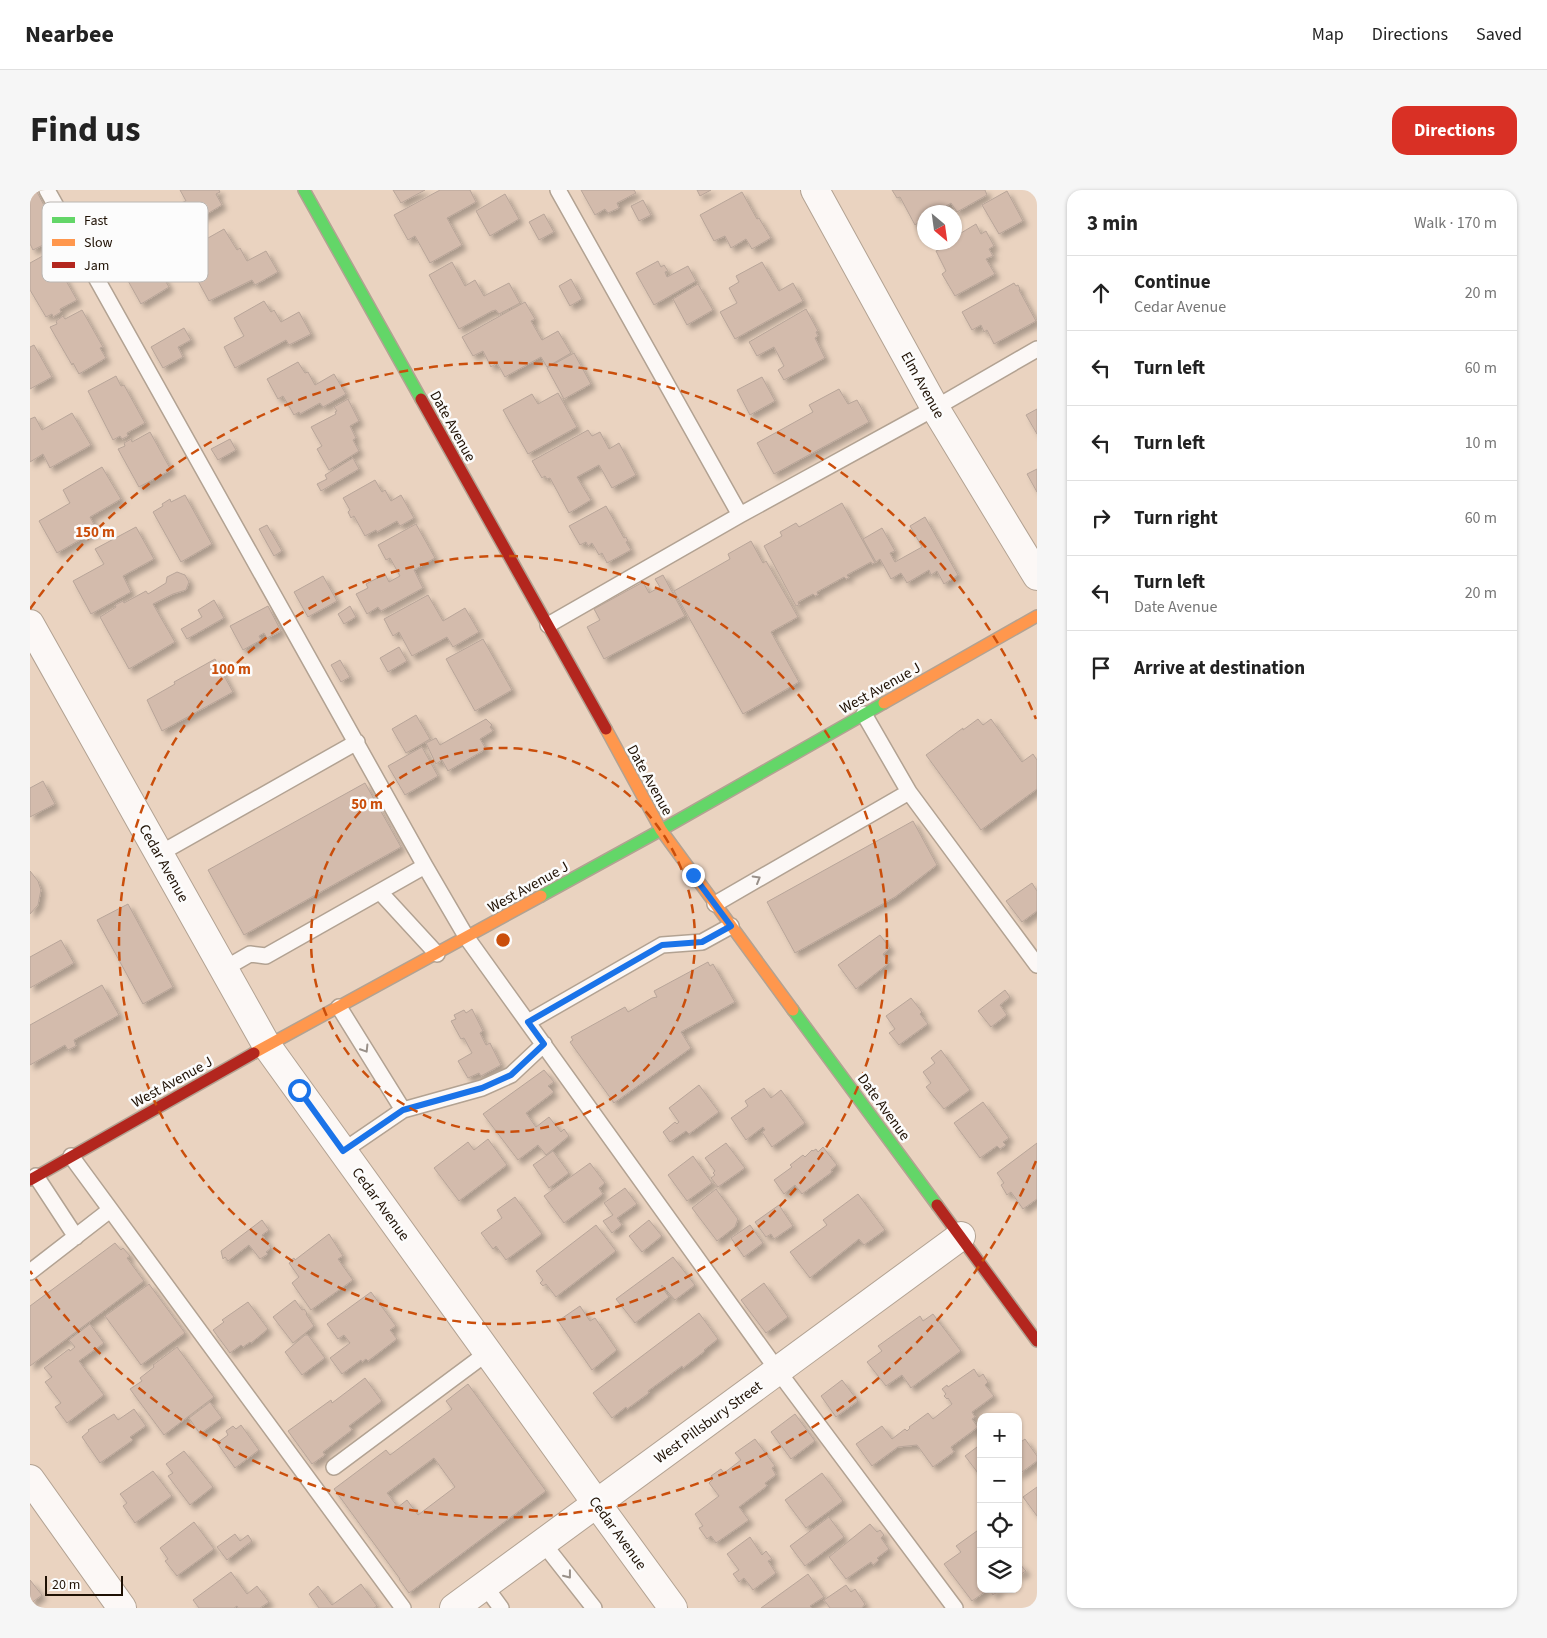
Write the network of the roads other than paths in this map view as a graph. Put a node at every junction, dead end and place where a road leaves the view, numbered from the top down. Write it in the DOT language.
graph roads {
  1 [pos="47,190"];
  2 [pos="304,190"];
  3 [pos="558,190"];
  4 [pos="815,190"];
  5 [pos="54,202"];
  6 [pos="99,282"];
  7 [pos="1037,349"];
  8 [pos="935,408"];
  9 [pos="740,515"];
  10 [pos="1037,576"];
  11 [pos="1037,616"];
  12 [pos="30,624"];
  13 [pos="548,625"];
  14 [pos="864,714"];
  15 [pos="357,742"];
  16 [pos="909,792"];
  17 [pos="661,830"];
  18 [pos="159,854"];
  19 [pos="425,866"];
  20 [pos="380,892"];
  21 [pos="715,904"];
  22 [pos="731,926"];
  23 [pos="467,938"];
  24 [pos="437,954"];
  25 [pos="1037,965"];
  26 [pos="224,969"];
  27 [pos="339,1007"];
  28 [pos="528,1022"];
  29 [pos="544,1044"];
  30 [pos="268,1046"];
  31 [pos="403,1110"];
  32 [pos="343,1151"];
  33 [pos="71,1156"];
  34 [pos="33,1178"];
  35 [pos="110,1210"];
  36 [pos="76,1236"];
  37 [pos="961,1236"];
  38 [pos="30,1272"];
  39 [pos="1037,1341"];
  40 [pos="487,1353"];
  41 [pos="778,1371"];
  42 [pos="334,1467"];
  43 [pos="30,1479"];
  44 [pos="596,1504"];
  45 [pos="543,1543"];
  46 [pos="484,1586"];
  47 [pos="122,1608"];
  48 [pos="403,1608"];
  49 [pos="454,1608"];
  50 [pos="501,1608"];
  51 [pos="594,1608"];
  52 [pos="674,1608"];
  53 [pos="955,1608"];
  1 -- 5 [label="lane"];
  2 -- 13 [label="street, Date Avenue"];
  3 -- 9 [label="lane"];
  4 -- 8 [label="street, Elm Avenue"];
  6 -- 15 [label="lane"];
  7 -- 8 [label="lane"];
  8 -- 9 [label="lane"];
  8 -- 10 [label="street, Elm Avenue"];
  9 -- 13 [label="lane"];
  11 -- 14 [label="street, West Avenue J"];
  12 -- 18 [label="street, Cedar Avenue"];
  13 -- 17 [label="street, Date Avenue"];
  14 -- 16 [label="lane"];
  14 -- 17 [label="street, West Avenue J"];
  15 -- 18 [label="lane"];
  15 -- 19 [label="lane"];
  21 -- 16 [label="lane, one-way"];
  16 -- 25 [label="lane"];
  17 -- 21 [label="street, Date Avenue"];
  17 -- 23 [label="street, West Avenue J"];
  18 -- 26 [label="street, Cedar Avenue"];
  19 -- 20 [label="lane"];
  19 -- 23 [label="lane"];
  20 -- 24 [label="lane"];
  20 -- 26 [label="lane"];
  21 -- 22 [label="street, Date Avenue"];
  22 -- 28 [label="lane"];
  22 -- 37 [label="street, Date Avenue"];
  23 -- 24 [label="street, West Avenue J"];
  23 -- 28 [label="lane"];
  24 -- 27 [label="street, West Avenue J"];
  26 -- 30 [label="street, Cedar Avenue"];
  27 -- 30 [label="street, West Avenue J"];
  27 -- 31 [label="lane, one-way"];
  28 -- 29 [label="lane"];
  29 -- 31 [label="lane"];
  29 -- 41 [label="lane"];
  30 -- 32 [label="street, Cedar Avenue"];
  30 -- 33 [label="street, West Avenue J"];
  31 -- 32 [label="lane"];
  32 -- 40 [label="street, Cedar Avenue"];
  33 -- 34 [label="street, West Avenue J"];
  33 -- 35 [label="lane"];
  34 -- 36 [label="lane"];
  35 -- 36 [label="lane"];
  35 -- 48 [label="lane"];
  36 -- 38 [label="lane"];
  37 -- 39 [label="street, Date Avenue"];
  37 -- 41 [label="street, West Pillsbury Street"];
  40 -- 42 [label="lane"];
  40 -- 44 [label="street, Cedar Avenue"];
  41 -- 44 [label="street, West Pillsbury Street"];
  41 -- 53 [label="lane"];
  43 -- 47 [label="street"];
  44 -- 45 [label="street, West Pillsbury Street"];
  44 -- 52 [label="street, Cedar Avenue"];
  45 -- 46 [label="street, West Pillsbury Street"];
  45 -- 51 [label="lane, one-way"];
  46 -- 49 [label="street, West Pillsbury Street"];
  46 -- 50 [label="lane"];
}
